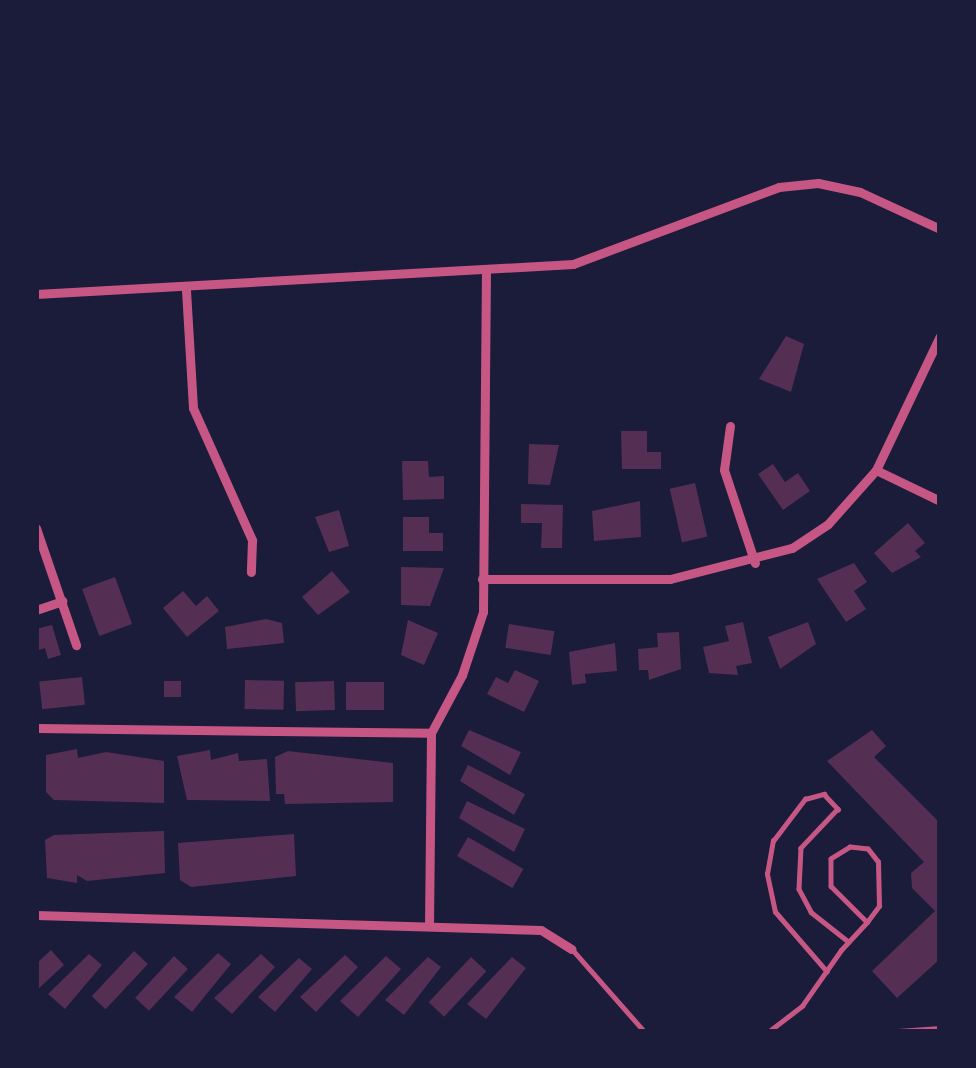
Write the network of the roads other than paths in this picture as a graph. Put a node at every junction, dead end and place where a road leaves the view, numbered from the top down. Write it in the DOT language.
graph roads {
  1 [pos="940,229"];
  2 [pos="486,272"];
  3 [pos="186,290"];
  4 [pos="36,294"];
  5 [pos="940,336"];
  6 [pos="730,426"];
  7 [pos="876,470"];
  8 [pos="940,501"];
  9 [pos="36,528"];
  10 [pos="754,563"];
  11 [pos="251,572"];
  12 [pos="482,579"];
  13 [pos="62,601"];
  14 [pos="36,610"];
  15 [pos="76,645"];
  16 [pos="36,728"];
  17 [pos="431,733"];
  18 [pos="36,915"];
  19 [pos="868,922"];
  20 [pos="429,926"];
  21 [pos="849,942"];
  22 [pos="572,949"];
  23 [pos="827,972"];
  24 [pos="940,1028"];
  25 [pos="783,1030"];
  26 [pos="645,1032"];
  27 [pos="768,1032"];
  28 [pos="884,1032"];
  1 -- 2 [label="street"];
  2 -- 3 [label="street"];
  2 -- 12 [label="street"];
  3 -- 4 [label="street"];
  3 -- 11 [label="street"];
  5 -- 7 [label="street"];
  6 -- 10 [label="street"];
  7 -- 8 [label="street"];
  7 -- 10 [label="street"];
  9 -- 13 [label="street"];
  10 -- 12 [label="street"];
  12 -- 17 [label="street"];
  13 -- 14 [label="street"];
  13 -- 15 [label="street"];
  16 -- 17 [label="street"];
  17 -- 20 [label="street"];
  18 -- 20 [label="street"];
  19 -- 19 [label="lane"];
  19 -- 21 [label="lane"];
  20 -- 22 [label="street"];
  21 -- 23 [label="lane"];
  21 -- 23 [label="lane"];
  22 -- 26 [label="lane"];
  23 -- 25 [label="lane"];
  24 -- 28 [label="lane"];
  25 -- 27 [label="lane"];
}
